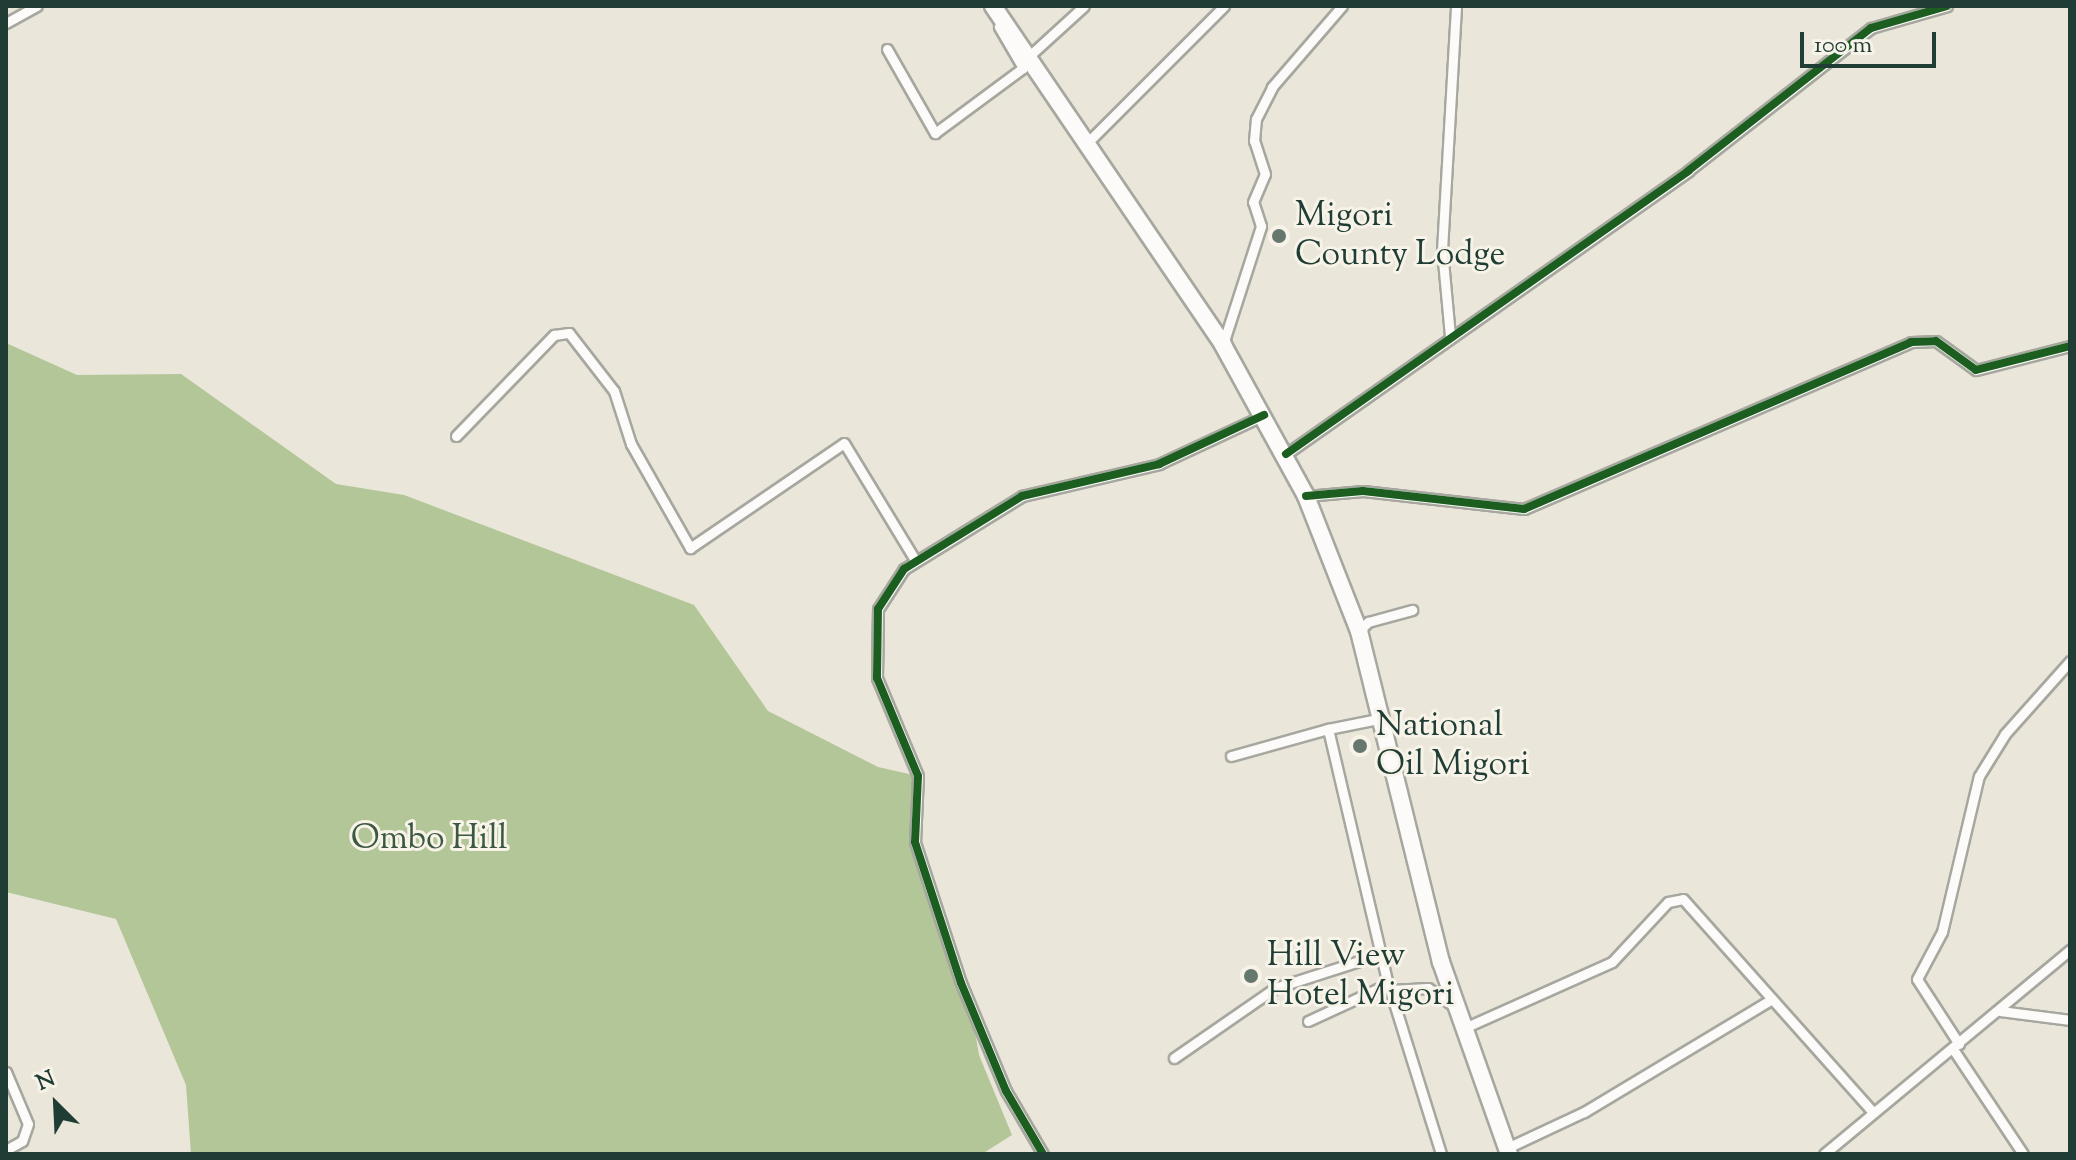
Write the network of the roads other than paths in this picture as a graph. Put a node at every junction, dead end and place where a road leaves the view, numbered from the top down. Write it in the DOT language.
graph roads {
  1 [pos="37,6"];
  2 [pos="987,6"];
  3 [pos="993,6"];
  4 [pos="1084,6"];
  5 [pos="1224,6"];
  6 [pos="1342,6"];
  7 [pos="1456,6"];
  8 [pos="1947,6"];
  9 [pos="6,23"];
  10 [pos="887,49"];
  11 [pos="1027,58"];
  12 [pos="1087,143"];
  13 [pos="1450,336"];
  14 [pos="1223,345"];
  15 [pos="2070,346"];
  16 [pos="1264,415"];
  17 [pos="456,436"];
  18 [pos="1286,454"];
  19 [pos="1306,496"];
  20 [pos="915,560"];
  21 [pos="1412,610"];
  22 [pos="1359,631"];
  23 [pos="2070,661"];
  24 [pos="1383,718"];
  25 [pos="1328,729"];
  26 [pos="1231,756"];
  27 [pos="2070,950"];
  28 [pos="1381,954"];
  29 [pos="1389,987"];
  30 [pos="1772,999"];
  31 [pos="1454,1006"];
  32 [pos="2000,1011"];
  33 [pos="2070,1020"];
  34 [pos="1308,1021"];
  35 [pos="1462,1029"];
  36 [pos="1956,1046"];
  37 [pos="1174,1058"];
  38 [pos="6,1072"];
  39 [pos="1873,1112"];
  40 [pos="6,1150"];
  41 [pos="1508,1151"];
  42 [pos="1043,1154"];
  43 [pos="1441,1154"];
  44 [pos="1824,1154"];
  45 [pos="2023,1154"];
  1 -- 9 [label="street"];
  2 -- 10 [label="street"];
  3 -- 11 [label="highway"];
  4 -- 11 [label="street"];
  5 -- 12 [label="street"];
  6 -- 14 [label="street"];
  7 -- 13 [label="street"];
  8 -- 13 [label="street"];
  11 -- 12 [label="highway"];
  12 -- 14 [label="highway"];
  13 -- 18 [label="street"];
  14 -- 16 [label="highway"];
  15 -- 19 [label="street"];
  16 -- 18 [label="highway"];
  16 -- 20 [label="street"];
  17 -- 20 [label="street"];
  18 -- 19 [label="highway"];
  19 -- 22 [label="highway"];
  20 -- 42 [label="street"];
  21 -- 22 [label="street"];
  22 -- 24 [label="highway"];
  23 -- 36 [label="street"];
  24 -- 25 [label="street"];
  24 -- 31 [label="highway"];
  25 -- 26 [label="street"];
  25 -- 28 [label="street"];
  27 -- 32 [label="street"];
  28 -- 29 [label="street"];
  28 -- 37 [label="street"];
  29 -- 31 [label="street"];
  29 -- 34 [label="street"];
  29 -- 43 [label="street"];
  30 -- 35 [label="street"];
  30 -- 39 [label="street"];
  30 -- 41 [label="street"];
  31 -- 35 [label="highway"];
  32 -- 33 [label="street"];
  32 -- 36 [label="street"];
  35 -- 41 [label="highway"];
  36 -- 39 [label="street"];
  36 -- 45 [label="street"];
  38 -- 40 [label="street"];
  39 -- 44 [label="street"];
}
